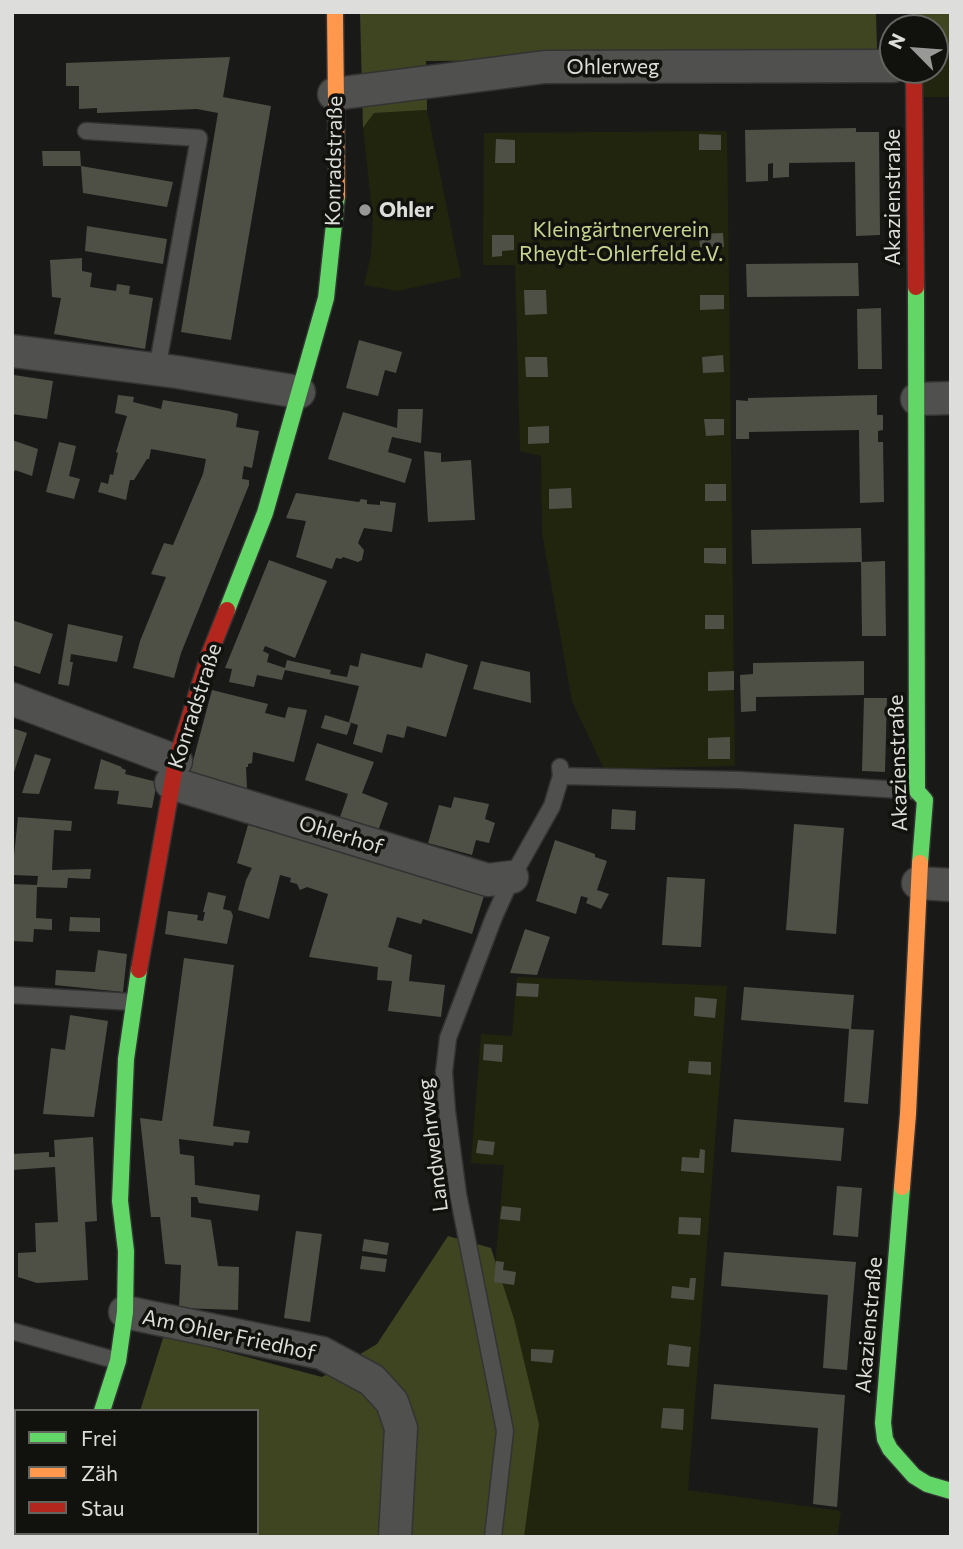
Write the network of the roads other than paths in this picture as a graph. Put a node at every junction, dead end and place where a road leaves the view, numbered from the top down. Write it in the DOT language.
graph roads {
  1 [pos="335,12"];
  2 [pos="879,72"];
  3 [pos="904,84"];
  4 [pos="335,88"];
  5 [pos="86,131"];
  6 [pos="12,351"];
  7 [pos="158,369"];
  8 [pos="299,392"];
  9 [pos="951,398"];
  10 [pos="917,399"];
  11 [pos="12,699"];
  12 [pos="173,772"];
  13 [pos="931,797"];
  14 [pos="512,877"];
  15 [pos="918,883"];
  16 [pos="951,884"];
  17 [pos="12,995"];
  18 [pos="133,1002"];
  19 [pos="125,1312"];
  20 [pos="12,1331"];
  21 [pos="118,1361"];
  22 [pos="103,1409"];
  23 [pos="951,1491"];
  24 [pos="395,1537"];
  25 [pos="493,1537"];
  1 -- 4 [label="street, Konradstraße"];
  2 -- 4 [label="street, Ohlerweg"];
  3 -- 10 [label="street, Akazienstraße"];
  4 -- 8 [label="street, Konradstraße"];
  5 -- 7 [label="lane"];
  6 -- 7 [label="street"];
  7 -- 8 [label="street"];
  8 -- 12 [label="street, Konradstraße"];
  9 -- 10 [label="street"];
  10 -- 13 [label="street, Akazienstraße"];
  11 -- 12 [label="street, Ohlerhof"];
  12 -- 14 [label="street, Ohlerhof"];
  12 -- 18 [label="street, Konradstraße"];
  13 -- 14 [label="lane, Landwehrweg"];
  13 -- 15 [label="street, Akazienstraße"];
  14 -- 25 [label="lane, Landwehrweg"];
  15 -- 16 [label="street"];
  15 -- 23 [label="street, Akazienstraße"];
  17 -- 18 [label="lane"];
  18 -- 19 [label="street, Konradstraße"];
  19 -- 21 [label="street, Konradstraße"];
  19 -- 24 [label="street, Am Ohler Friedhof"];
  20 -- 21 [label="lane"];
  21 -- 22 [label="street, Konradstraße"];
}
